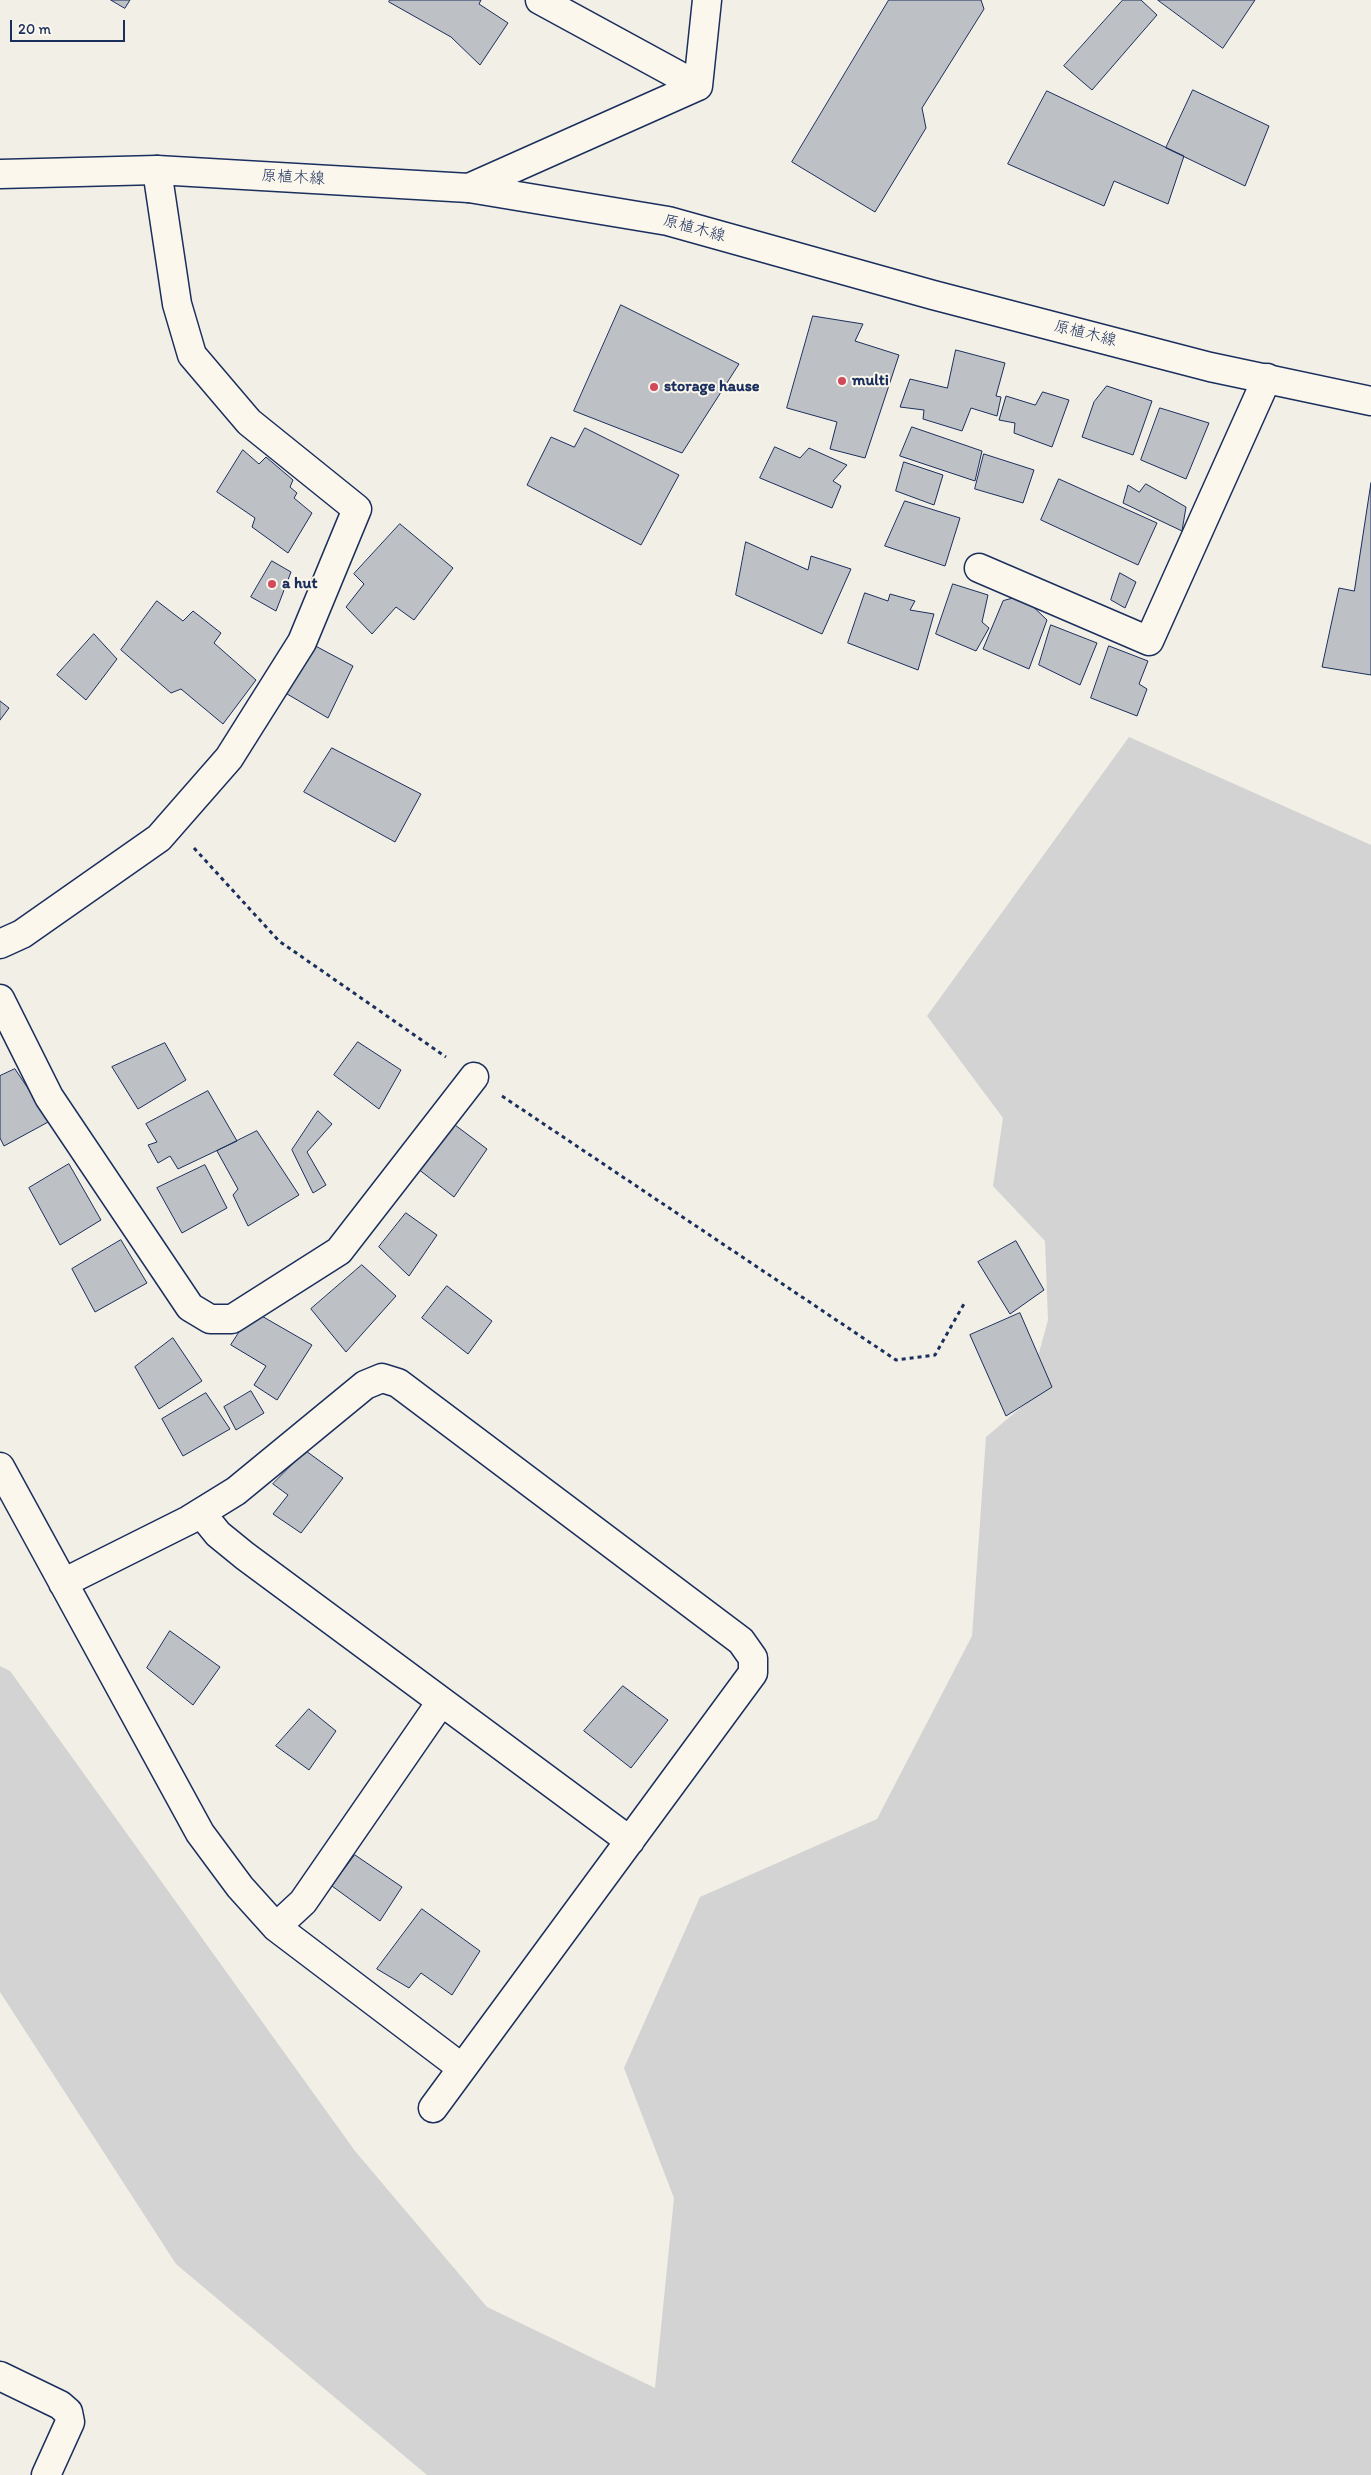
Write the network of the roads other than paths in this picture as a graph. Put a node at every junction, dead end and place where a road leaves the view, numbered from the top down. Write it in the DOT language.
graph roads {
  1 [pos="540,0"];
  2 [pos="707,0"];
  3 [pos="698,86"];
  4 [pos="157,170"];
  5 [pos="0,174"];
  6 [pos="469,188"];
  7 [pos="1267,378"];
  8 [pos="1371,401"];
  9 [pos="979,568"];
  10 [pos="0,944"];
  11 [pos="0,999"];
  12 [pos="474,1077"];
  13 [pos="0,1467"];
  14 [pos="201,1513"];
  15 [pos="62,1583"];
  16 [pos="442,1702"];
  17 [pos="630,1841"];
  18 [pos="276,1927"];
  19 [pos="462,2068"];
  20 [pos="432,2108"];
  21 [pos="0,2376"];
  22 [pos="46,2475"];
  1 -- 3 [label="street"];
  2 -- 3 [label="street"];
  3 -- 6 [label="street"];
  4 -- 5 [label="street, 原植木線"];
  4 -- 6 [label="street, 原植木線"];
  4 -- 10 [label="street"];
  6 -- 7 [label="street, 原植木線"];
  7 -- 8 [label="street, 原植木線"];
  7 -- 9 [label="street"];
  11 -- 12 [label="street"];
  13 -- 15 [label="street"];
  14 -- 15 [label="street"];
  14 -- 16 [label="street"];
  14 -- 17 [label="street"];
  15 -- 18 [label="street"];
  16 -- 17 [label="street"];
  16 -- 18 [label="street"];
  17 -- 19 [label="street"];
  18 -- 19 [label="street"];
  19 -- 20 [label="street"];
  21 -- 22 [label="street"];
}
